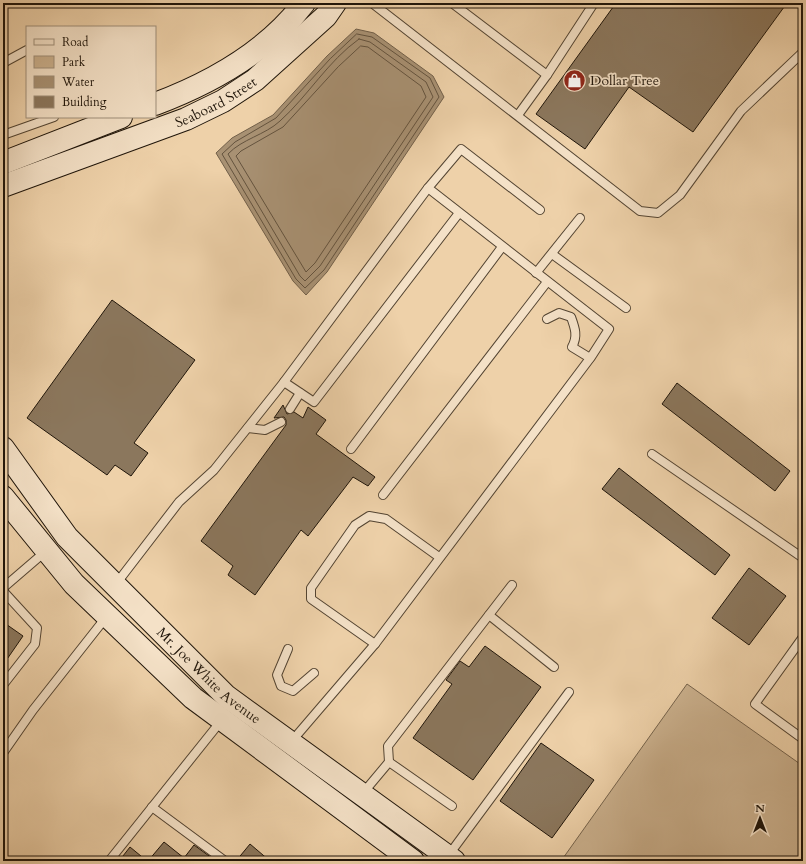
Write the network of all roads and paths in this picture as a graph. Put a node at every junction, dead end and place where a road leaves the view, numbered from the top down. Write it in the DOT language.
graph roads {
  1 [pos="304,3"];
  2 [pos="335,3"];
  3 [pos="372,3"];
  4 [pos="452,3"];
  5 [pos="594,3"];
  6 [pos="26,50"];
  7 [pos="803,52"];
  8 [pos="3,62"];
  9 [pos="547,75"];
  10 [pos="156,104"];
  11 [pos="518,115"];
  12 [pos="51,118"];
  13 [pos="118,118"];
  14 [pos="3,135"];
  15 [pos="3,163"];
  16 [pos="3,186"];
  17 [pos="428,188"];
  18 [pos="540,210"];
  19 [pos="459,213"];
  20 [pos="580,218"];
  21 [pos="502,247"];
  22 [pos="552,254"];
  23 [pos="536,274"];
  24 [pos="547,282"];
  25 [pos="626,308"];
  26 [pos="547,319"];
  27 [pos="590,358"];
  28 [pos="284,382"];
  29 [pos="300,393"];
  30 [pos="290,409"];
  31 [pos="281,422"];
  32 [pos="248,428"];
  33 [pos="3,448"];
  34 [pos="351,448"];
  35 [pos="652,454"];
  36 [pos="383,495"];
  37 [pos="3,497"];
  38 [pos="46,550"];
  39 [pos="439,557"];
  40 [pos="803,558"];
  41 [pos="115,585"];
  42 [pos="512,585"];
  43 [pos="3,588"];
  44 [pos="3,591"];
  45 [pos="489,615"];
  46 [pos="108,616"];
  47 [pos="803,637"];
  48 [pos="375,644"];
  49 [pos="288,649"];
  50 [pos="554,667"];
  51 [pos="314,673"];
  52 [pos="3,685"];
  53 [pos="568,692"];
  54 [pos="222,719"];
  55 [pos="803,739"];
  56 [pos="291,743"];
  57 [pos="3,753"];
  58 [pos="388,762"];
  59 [pos="362,794"];
  60 [pos="452,806"];
  61 [pos="152,807"];
  62 [pos="451,859"];
  63 [pos="109,861"];
  64 [pos="225,861"];
  65 [pos="413,861"];
  1 -- 10 [label="main road, Seaboard Street"];
  2 -- 16 [label="main road, Seaboard Street"];
  3 -- 11 [label="lane"];
  4 -- 9 [label="lane"];
  5 -- 9 [label="lane"];
  6 -- 8 [label="lane"];
  7 -- 11 [label="lane"];
  9 -- 11 [label="lane"];
  12 -- 14 [label="lane"];
  13 -- 15 [label="main road"];
  17 -- 18 [label="lane"];
  17 -- 19 [label="lane"];
  17 -- 28 [label="lane"];
  19 -- 21 [label="lane"];
  19 -- 29 [label="lane"];
  20 -- 22 [label="lane"];
  21 -- 23 [label="lane"];
  21 -- 34 [label="lane"];
  22 -- 23 [label="lane"];
  22 -- 25 [label="lane"];
  23 -- 24 [label="lane"];
  24 -- 27 [label="lane"];
  24 -- 36 [label="lane"];
  26 -- 27 [label="lane"];
  27 -- 39 [label="lane"];
  28 -- 29 [label="lane"];
  28 -- 32 [label="lane"];
  29 -- 30 [label="lane"];
  31 -- 32 [label="lane"];
  32 -- 41 [label="lane"];
  33 -- 41 [label="main road, Mr. Joe White Avenue"];
  35 -- 40 [label="lane"];
  37 -- 38 [label="main road, Mr. Joe White Avenue"];
  38 -- 43 [label="lane"];
  38 -- 46 [label="main road, Mr. Joe White Avenue"];
  39 -- 48 [label="lane"];
  39 -- 48 [label="lane"];
  41 -- 56 [label="main road, Mr. Joe White Avenue"];
  42 -- 45 [label="lane"];
  44 -- 52 [label="lane"];
  45 -- 50 [label="lane"];
  45 -- 58 [label="lane"];
  46 -- 54 [label="main road, Mr. Joe White Avenue"];
  46 -- 57 [label="lane"];
  47 -- 55 [label="lane"];
  48 -- 56 [label="lane"];
  49 -- 51 [label="lane"];
  53 -- 62 [label="lane"];
  54 -- 61 [label="lane"];
  54 -- 65 [label="main road, Mr. Joe White Avenue"];
  56 -- 59 [label="main road, Mr. Joe White Avenue"];
  58 -- 59 [label="lane"];
  58 -- 60 [label="lane"];
  59 -- 62 [label="main road, Mr. Joe White Avenue"];
  61 -- 63 [label="lane"];
  61 -- 64 [label="lane"];
}
